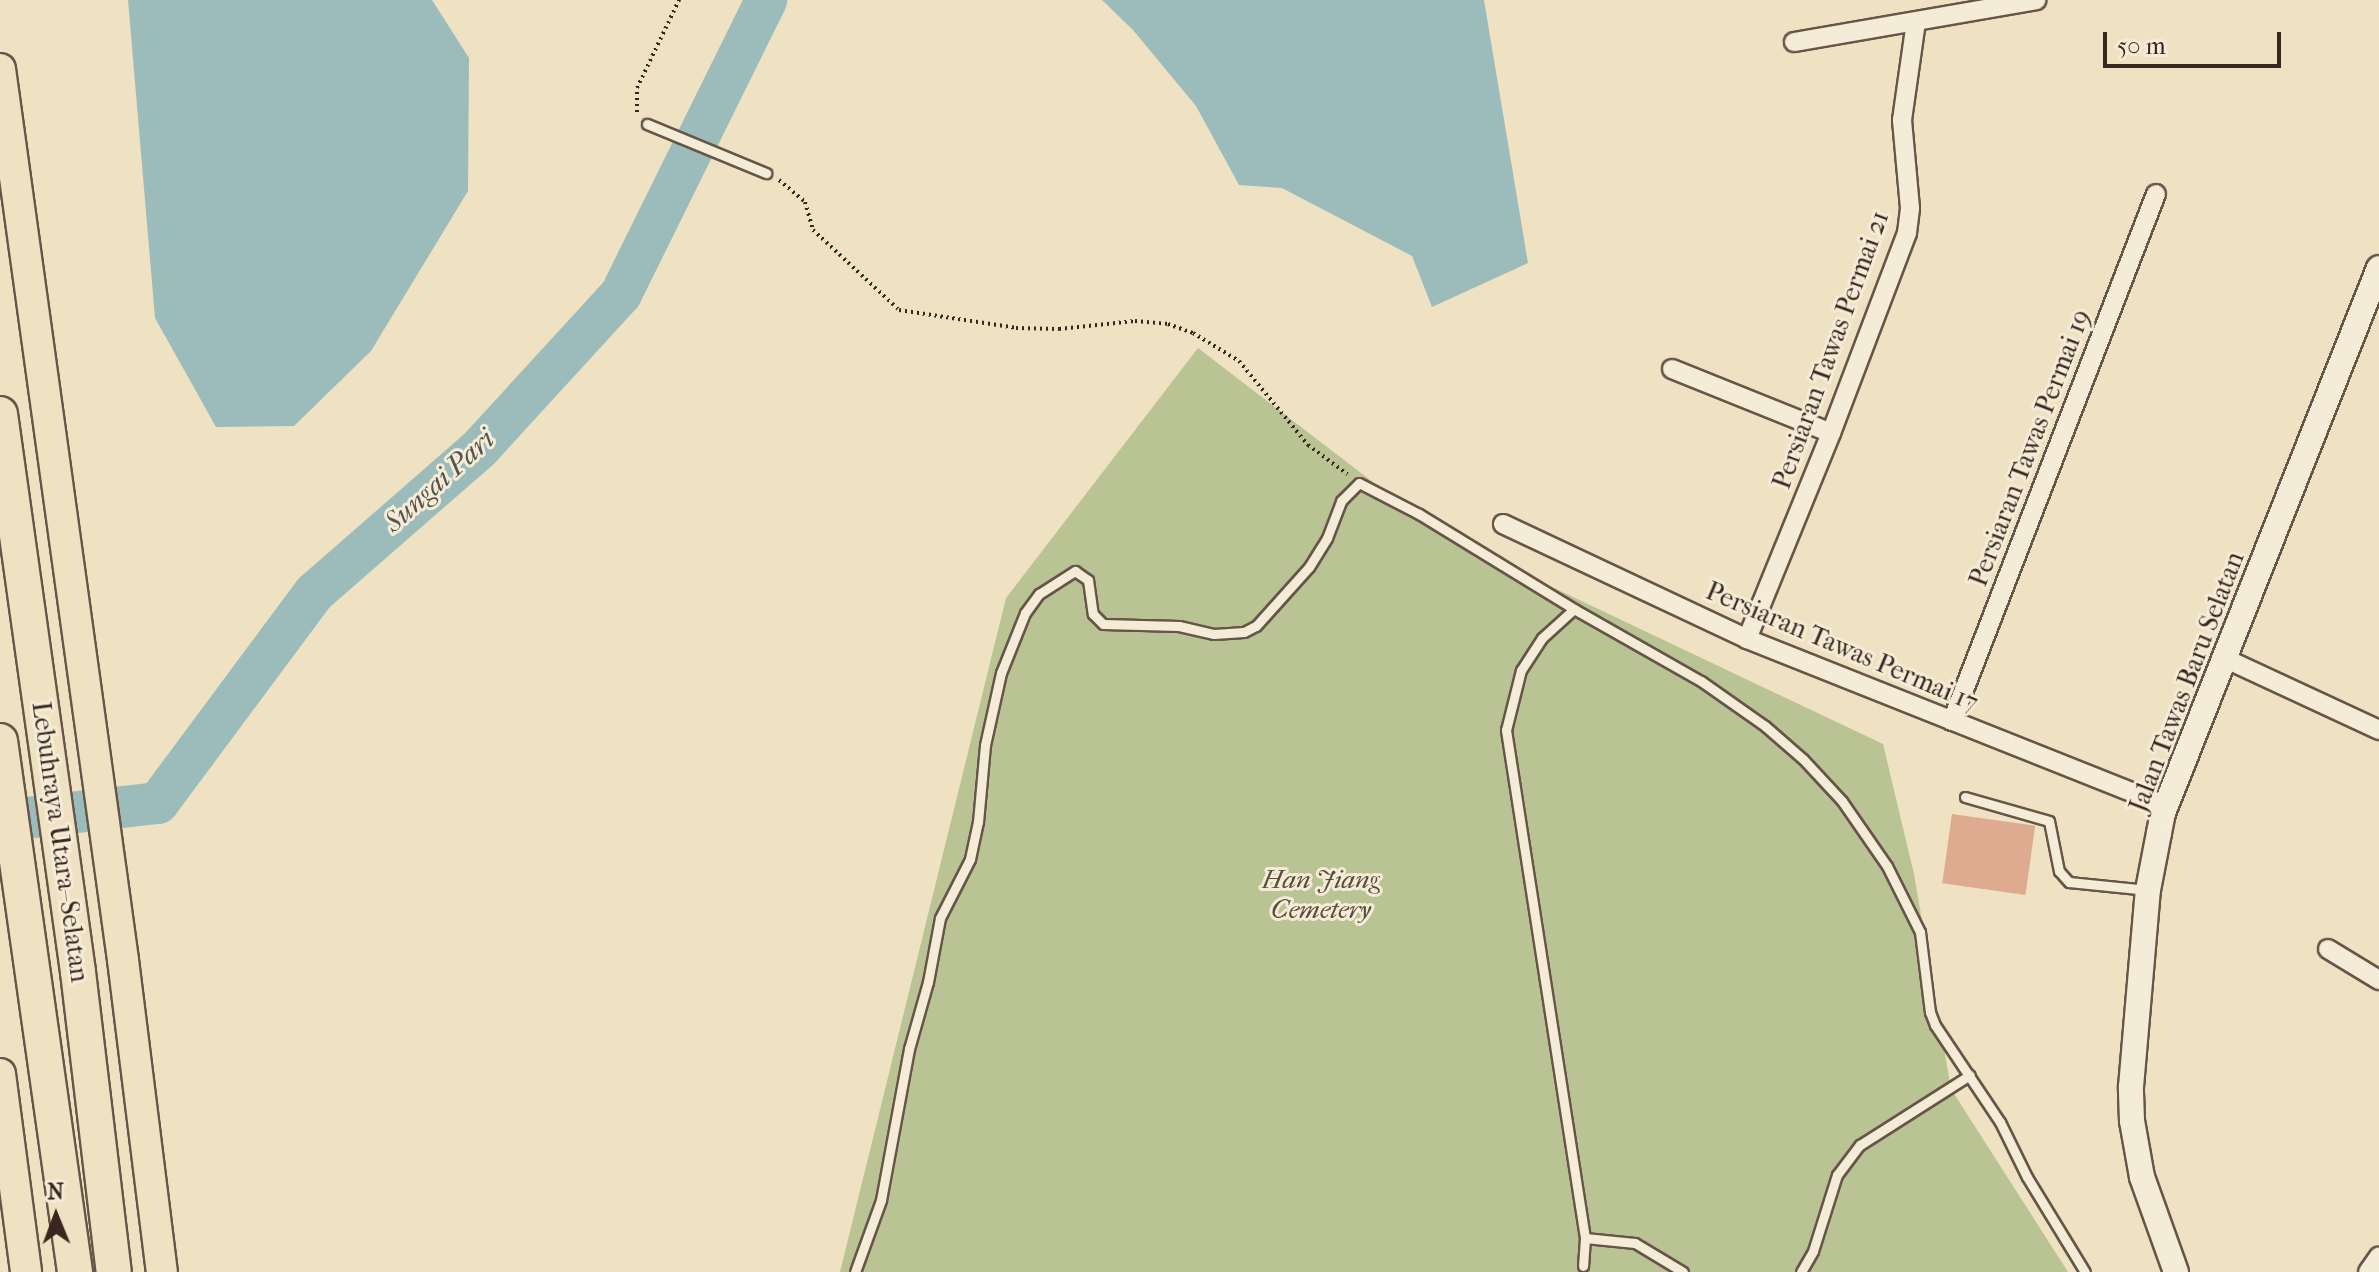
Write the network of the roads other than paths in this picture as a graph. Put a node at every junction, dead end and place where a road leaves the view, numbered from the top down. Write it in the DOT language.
graph roads {
  1 [pos="2036,0"];
  2 [pos="1916,22"];
  3 [pos="1794,42"];
  4 [pos="0,69"];
  5 [pos="647,124"];
  6 [pos="766,173"];
  7 [pos="2156,194"];
  8 [pos="2379,268"];
  9 [pos="1672,369"];
  10 [pos="0,414"];
  11 [pos="1831,433"];
  12 [pos="1503,524"];
  13 [pos="1574,609"];
  14 [pos="1747,639"];
  15 [pos="2226,659"];
  16 [pos="1952,721"];
  17 [pos="2379,730"];
  18 [pos="0,741"];
  19 [pos="1965,797"];
  20 [pos="2166,806"];
  21 [pos="2148,890"];
  22 [pos="2328,949"];
  23 [pos="2379,980"];
  24 [pos="0,1074"];
  25 [pos="1970,1075"];
  26 [pos="3,1137"];
  27 [pos="1585,1238"];
  28 [pos="2379,1256"];
  29 [pos="1583,1266"];
  30 [pos="26,1272"];
  31 [pos="75,1272"];
  32 [pos="114,1272"];
  33 [pos="162,1272"];
  34 [pos="855,1272"];
  35 [pos="1683,1272"];
  36 [pos="1801,1272"];
  37 [pos="2085,1272"];
  38 [pos="2176,1272"];
  39 [pos="2368,1272"];
  1 -- 2 [label="street"];
  2 -- 3 [label="street"];
  2 -- 11 [label="street, Persiaran Tawas Permai 21"];
  4 -- 33 [label="main road"];
  5 -- 6 [label="lane"];
  7 -- 16 [label="street, Persiaran Tawas Permai 19"];
  8 -- 15 [label="street, Jalan Tawas Baru Selatan"];
  9 -- 11 [label="street"];
  10 -- 32 [label="highway, Lebuhraya Utara–Selatan"];
  11 -- 14 [label="street, Persiaran Tawas Permai 21"];
  12 -- 14 [label="street, Persiaran Tawas Permai 17"];
  13 -- 25 [label="lane"];
  13 -- 27 [label="lane"];
  13 -- 34 [label="lane"];
  14 -- 16 [label="street, Persiaran Tawas Permai 17"];
  15 -- 17 [label="street"];
  15 -- 20 [label="street, Jalan Tawas Baru Selatan"];
  16 -- 20 [label="street, Persiaran Tawas Permai 17"];
  18 -- 31 [label="highway, Lebuhraya Utara–Selatan"];
  19 -- 21 [label="lane"];
  20 -- 21 [label="street, Jalan Tawas Baru Selatan"];
  21 -- 38 [label="street, Jalan Tawas Baru Selatan"];
  22 -- 23 [label="street"];
  24 -- 26 [label="main road"];
  25 -- 36 [label="lane"];
  25 -- 37 [label="lane"];
  26 -- 30 [label="main road"];
  27 -- 29 [label="lane"];
  27 -- 35 [label="lane"];
  28 -- 39 [label="street"];
}
